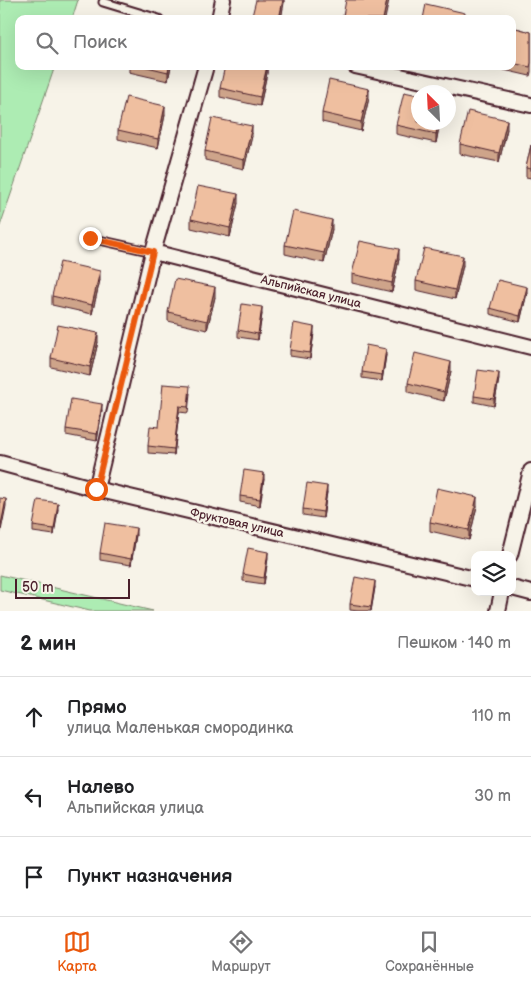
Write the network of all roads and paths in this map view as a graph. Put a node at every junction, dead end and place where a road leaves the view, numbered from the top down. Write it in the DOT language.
graph roads {
  1 [pos="223,0"];
  2 [pos="103,2"];
  3 [pos="146,15"];
  4 [pos="220,15"];
  5 [pos="205,70"];
  6 [pos="372,70"];
  7 [pos="531,105"];
  8 [pos="90,238"];
  9 [pos="153,252"];
  10 [pos="531,347"];
  11 [pos="0,462"];
  12 [pos="531,471"];
  13 [pos="96,489"];
  14 [pos="511,551"];
  15 [pos="471,578"];
  16 [pos="516,589"];
  17 [pos="531,592"];
  18 [pos="501,596"];
  19 [pos="498,611"];
  1 -- 4 [label="street"];
  2 -- 3 [label="lane"];
  5 -- 9 [label="street"];
  6 -- 7 [label="street"];
  8 -- 9 [label="lane, Альпийская улица"];
  9 -- 10 [label="street, Альпийская улица"];
  9 -- 13 [label="street"];
  11 -- 13 [label="street, Фруктовая улица"];
  12 -- 14 [label="street"];
  13 -- 15 [label="street, Фруктовая улица"];
  16 -- 17 [label="street"];
  18 -- 19 [label="street"];
}
